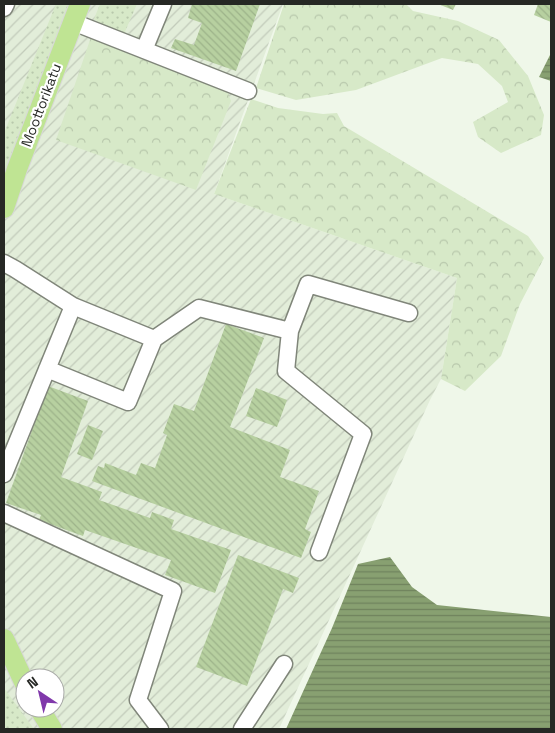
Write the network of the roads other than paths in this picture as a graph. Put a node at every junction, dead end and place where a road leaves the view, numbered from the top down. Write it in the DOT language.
graph roads {
  1 [pos="6,4"];
  2 [pos="80,4"];
  3 [pos="163,4"];
  4 [pos="4,8"];
  5 [pos="73,22"];
  6 [pos="144,50"];
  7 [pos="248,91"];
  8 [pos="4,208"];
  9 [pos="4,263"];
  10 [pos="73,306"];
  11 [pos="408,313"];
  12 [pos="290,331"];
  13 [pos="154,338"];
  14 [pos="47,369"];
  15 [pos="4,474"];
  16 [pos="4,513"];
  17 [pos="320,552"];
  18 [pos="4,639"];
  19 [pos="284,664"];
  20 [pos="18,668"];
  21 [pos="45,718"];
  22 [pos="52,729"];
  23 [pos="160,729"];
  24 [pos="242,729"];
  1 -- 4 [label="street"];
  2 -- 5 [label="main road, Moottorikatu"];
  3 -- 6 [label="street"];
  5 -- 6 [label="street"];
  5 -- 8 [label="main road, Moottorikatu"];
  6 -- 7 [label="street"];
  9 -- 10 [label="street"];
  10 -- 13 [label="street"];
  10 -- 14 [label="street"];
  11 -- 12 [label="street"];
  12 -- 13 [label="street"];
  12 -- 17 [label="street"];
  13 -- 14 [label="street"];
  14 -- 15 [label="street"];
  16 -- 23 [label="street"];
  18 -- 20 [label="main road"];
  19 -- 24 [label="street"];
  21 -- 22 [label="main road"];
}
